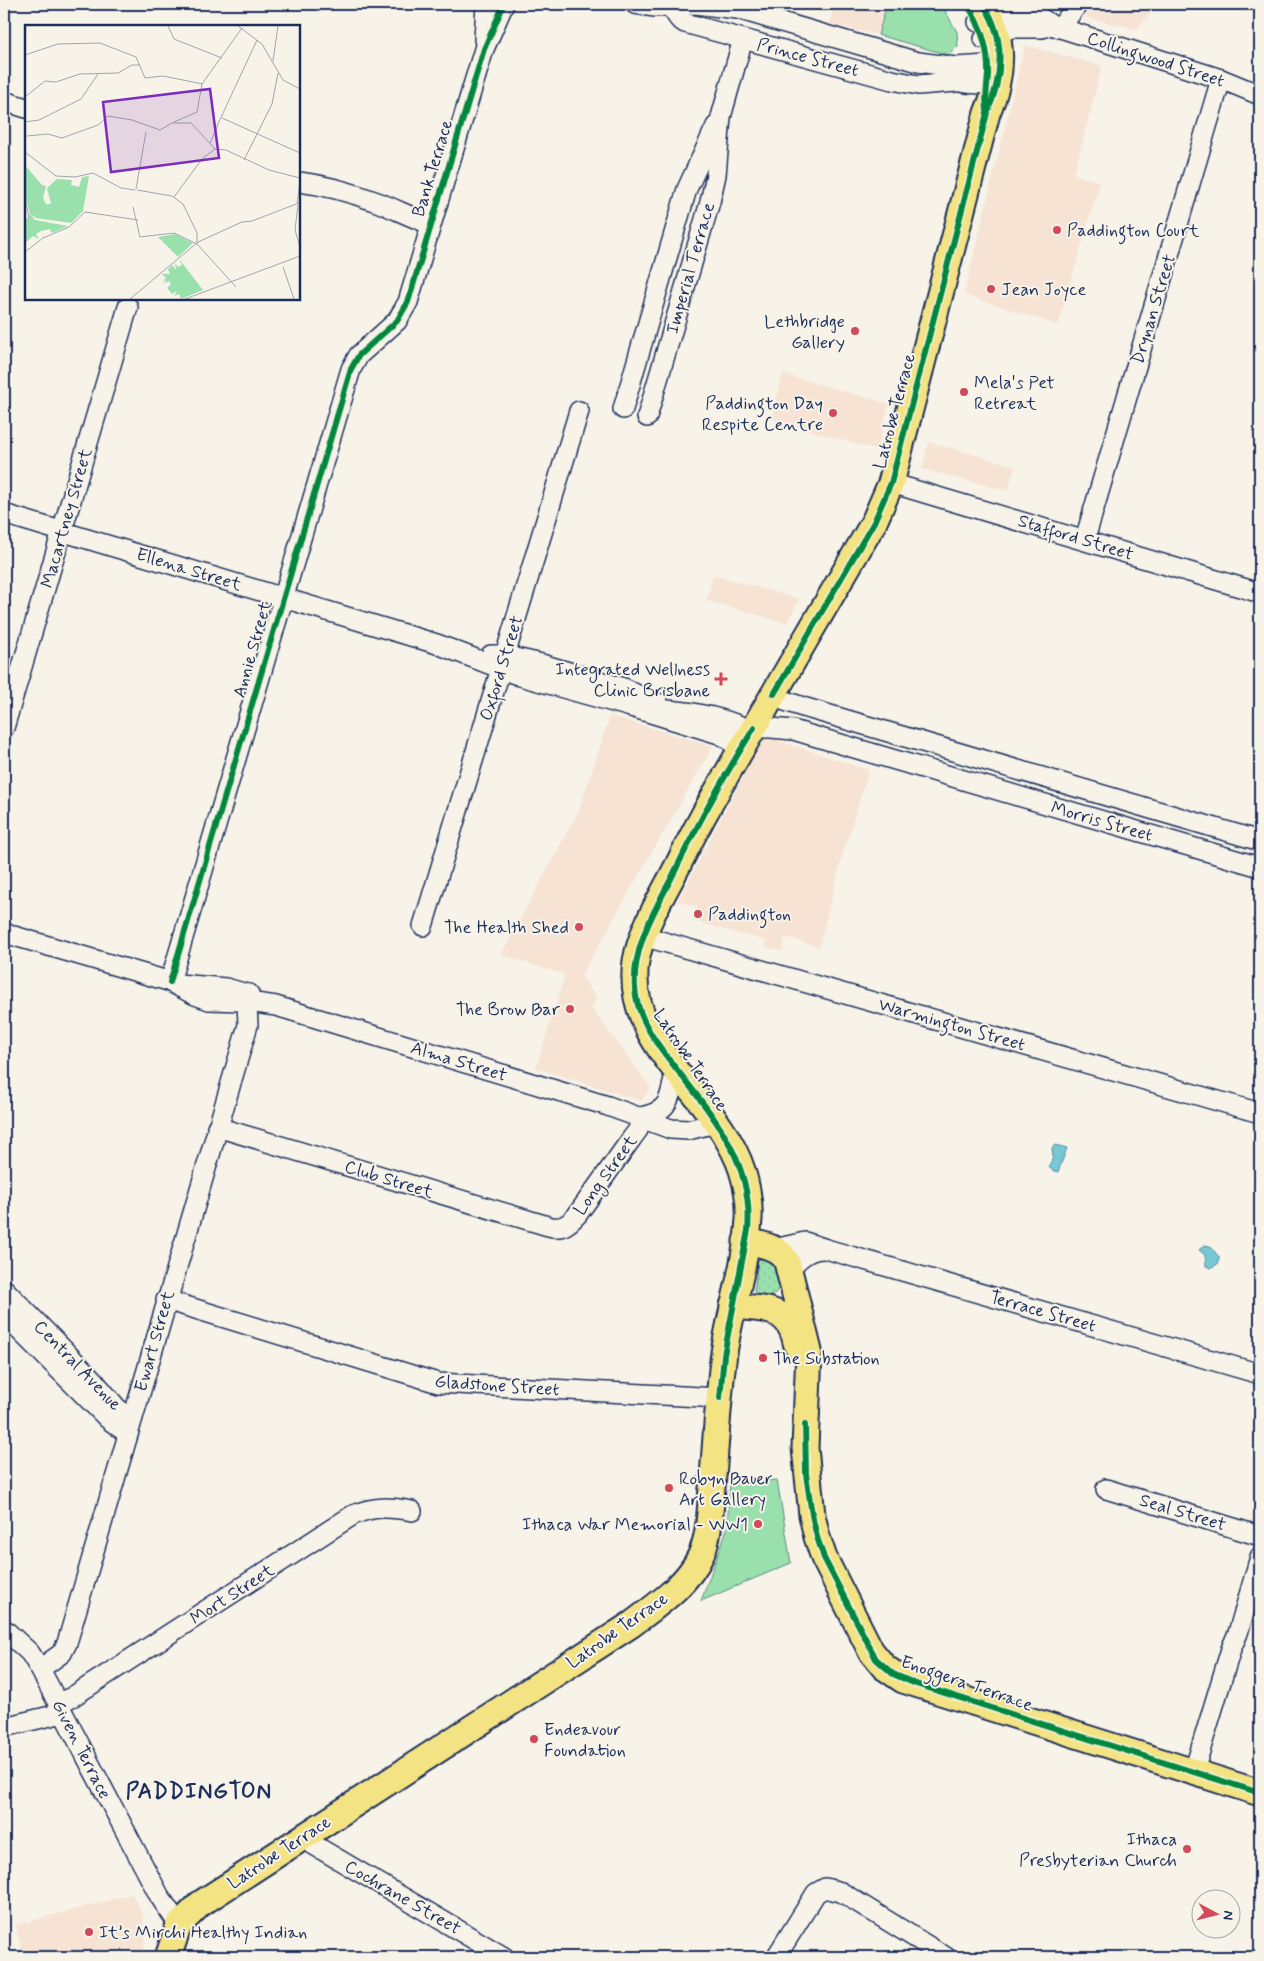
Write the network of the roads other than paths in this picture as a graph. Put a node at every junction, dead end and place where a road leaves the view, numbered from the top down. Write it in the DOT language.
graph roads {
  1 [pos="486,4"];
  2 [pos="504,4"];
  3 [pos="635,4"];
  4 [pos="1078,4"];
  5 [pos="670,6"];
  6 [pos="983,20"];
  7 [pos="1056,27"];
  8 [pos="743,40"];
  9 [pos="484,49"];
  10 [pos="918,62"];
  11 [pos="993,74"];
  12 [pos="1221,79"];
  13 [pos="956,82"];
  14 [pos="1260,95"];
  15 [pos="4,101"];
  16 [pos="25,108"];
  17 [pos="721,117"];
  18 [pos="300,182"];
  19 [pos="431,224"];
  20 [pos="128,307"];
  21 [pos="381,336"];
  22 [pos="623,409"];
  23 [pos="579,410"];
  24 [pos="648,417"];
  25 [pos="891,483"];
  26 [pos="4,514"];
  27 [pos="62,531"];
  28 [pos="1085,539"];
  29 [pos="1260,593"];
  30 [pos="282,597"];
  31 [pos="502,662"];
  32 [pos="774,694"];
  33 [pos="631,707"];
  34 [pos="694,713"];
  35 [pos="4,728"];
  36 [pos="749,737"];
  37 [pos="990,761"];
  38 [pos="982,787"];
  39 [pos="1228,832"];
  40 [pos="1260,841"];
  41 [pos="1221,855"];
  42 [pos="1260,867"];
  43 [pos="423,926"];
  44 [pos="4,933"];
  45 [pos="643,936"];
  46 [pos="170,982"];
  47 [pos="248,998"];
  48 [pos="676,1069"];
  49 [pos="1260,1114"];
  50 [pos="641,1117"];
  51 [pos="715,1123"];
  52 [pos="218,1127"];
  53 [pos="561,1228"];
  54 [pos="746,1240"];
  55 [pos="774,1249"];
  56 [pos="826,1249"];
  57 [pos="789,1274"];
  58 [pos="4,1289"];
  59 [pos="166,1300"];
  60 [pos="745,1307"];
  61 [pos="4,1316"];
  62 [pos="1260,1374"];
  63 [pos="720,1398"];
  64 [pos="805,1425"];
  65 [pos="130,1426"];
  66 [pos="1106,1489"];
  67 [pos="412,1511"];
  68 [pos="1260,1536"];
  69 [pos="1260,1557"];
  70 [pos="4,1629"];
  71 [pos="40,1669"];
  72 [pos="61,1708"];
  73 [pos="4,1727"];
  74 [pos="1194,1771"];
  75 [pos="1260,1793"];
  76 [pos="302,1838"];
  77 [pos="179,1924"];
  78 [pos="492,1954"];
  79 [pos="168,1957"];
  80 [pos="776,1957"];
  81 [pos="946,1957"];
  1 -- 9 [label="street, Bank Terrace"];
  2 -- 9 [label="street, Bank Terrace"];
  3 -- 5 [label="street, Prince Street"];
  4 -- 7 [label="street"];
  5 -- 8 [label="street, Prince Street"];
  5 -- 10 [label="street, Prince Street"];
  6 -- 7 [label="street, Collingwood Street"];
  6 -- 11 [label="main road, Latrobe Terrace"];
  7 -- 12 [label="street, Collingwood Street"];
  8 -- 13 [label="street, Prince Street"];
  8 -- 17 [label="street, Imperial Terrace"];
  9 -- 19 [label="street, Bank Terrace"];
  10 -- 11 [label="street, Prince Street"];
  10 -- 13 [label="street, Prince Street"];
  11 -- 13 [label="street, Prince Street"];
  11 -- 25 [label="main road, Latrobe Terrace"];
  12 -- 14 [label="street, Collingwood Street"];
  12 -- 28 [label="street, Drynan Street"];
  15 -- 16 [label="street"];
  17 -- 22 [label="street, Imperial Terrace"];
  17 -- 24 [label="street, Imperial Terrace"];
  18 -- 19 [label="street"];
  19 -- 21 [label="street, Bank Terrace"];
  20 -- 27 [label="street, Macartney Street"];
  21 -- 30 [label="street, Annie Street"];
  23 -- 31 [label="street, Oxford Street"];
  25 -- 28 [label="street, Stafford Street"];
  25 -- 32 [label="main road, Latrobe Terrace"];
  26 -- 27 [label="street, Ellena Street"];
  27 -- 30 [label="street, Ellena Street"];
  27 -- 35 [label="street, Macartney Street"];
  28 -- 29 [label="street, Stafford Street"];
  30 -- 31 [label="street, Ellena Street"];
  30 -- 46 [label="street, Annie Street"];
  31 -- 33 [label="street, Ellena Street"];
  31 -- 34 [label="street, Ellena Street"];
  31 -- 43 [label="street, Oxford Street"];
  32 -- 36 [label="main road, Latrobe Terrace"];
  32 -- 37 [label="street, Morris Street"];
  33 -- 34 [label="street, Ellena Street"];
  33 -- 36 [label="street, Ellena Street"];
  34 -- 36 [label="street, Ellena Street"];
  36 -- 38 [label="street, Morris Street"];
  36 -- 45 [label="main road, Latrobe Terrace"];
  37 -- 38 [label="street"];
  37 -- 39 [label="street, Morris Street"];
  38 -- 41 [label="street, Morris Street"];
  39 -- 40 [label="street, Morris Street"];
  39 -- 41 [label="street"];
  41 -- 42 [label="street, Morris Street"];
  44 -- 46 [label="street, Alma Street"];
  45 -- 48 [label="main road, Latrobe Terrace"];
  45 -- 49 [label="street, Warmington Street"];
  46 -- 47 [label="street, Alma Street"];
  47 -- 50 [label="street, Alma Street"];
  47 -- 52 [label="street, Ewart Street"];
  48 -- 50 [label="street"];
  48 -- 51 [label="main road, Latrobe Terrace"];
  50 -- 51 [label="street, Alma Street"];
  50 -- 53 [label="street, Long Street"];
  51 -- 54 [label="main road, Latrobe Terrace"];
  52 -- 53 [label="street, Club Street"];
  52 -- 59 [label="street, Ewart Street"];
  54 -- 55 [label="main road"];
  54 -- 60 [label="main road, Latrobe Terrace"];
  55 -- 56 [label="street, Terrace Street"];
  55 -- 57 [label="main road, Enoggera Terrace"];
  56 -- 57 [label="street"];
  56 -- 62 [label="street, Terrace Street"];
  57 -- 60 [label="main road"];
  57 -- 64 [label="main road, Enoggera Terrace"];
  58 -- 65 [label="street, Central Avenue"];
  59 -- 63 [label="street, Gladstone Street"];
  59 -- 65 [label="street, Ewart Street"];
  60 -- 63 [label="main road, Latrobe Terrace"];
  60 -- 64 [label="main road, Enoggera Terrace"];
  61 -- 65 [label="street, Central Avenue"];
  63 -- 76 [label="main road, Latrobe Terrace"];
  64 -- 74 [label="main road, Enoggera Terrace"];
  65 -- 71 [label="street, Ewart Street"];
  66 -- 68 [label="street, Seal Street"];
  67 -- 72 [label="street, Mort Street"];
  69 -- 74 [label="street"];
  70 -- 71 [label="street, Given Terrace"];
  71 -- 72 [label="street, Given Terrace"];
  72 -- 73 [label="street, Mort Street"];
  72 -- 77 [label="street, Given Terrace"];
  74 -- 75 [label="main road, Enoggera Terrace"];
  76 -- 77 [label="main road, Latrobe Terrace"];
  76 -- 78 [label="street, Cochrane Street"];
  77 -- 79 [label="main road"];
  80 -- 81 [label="street"];
}
